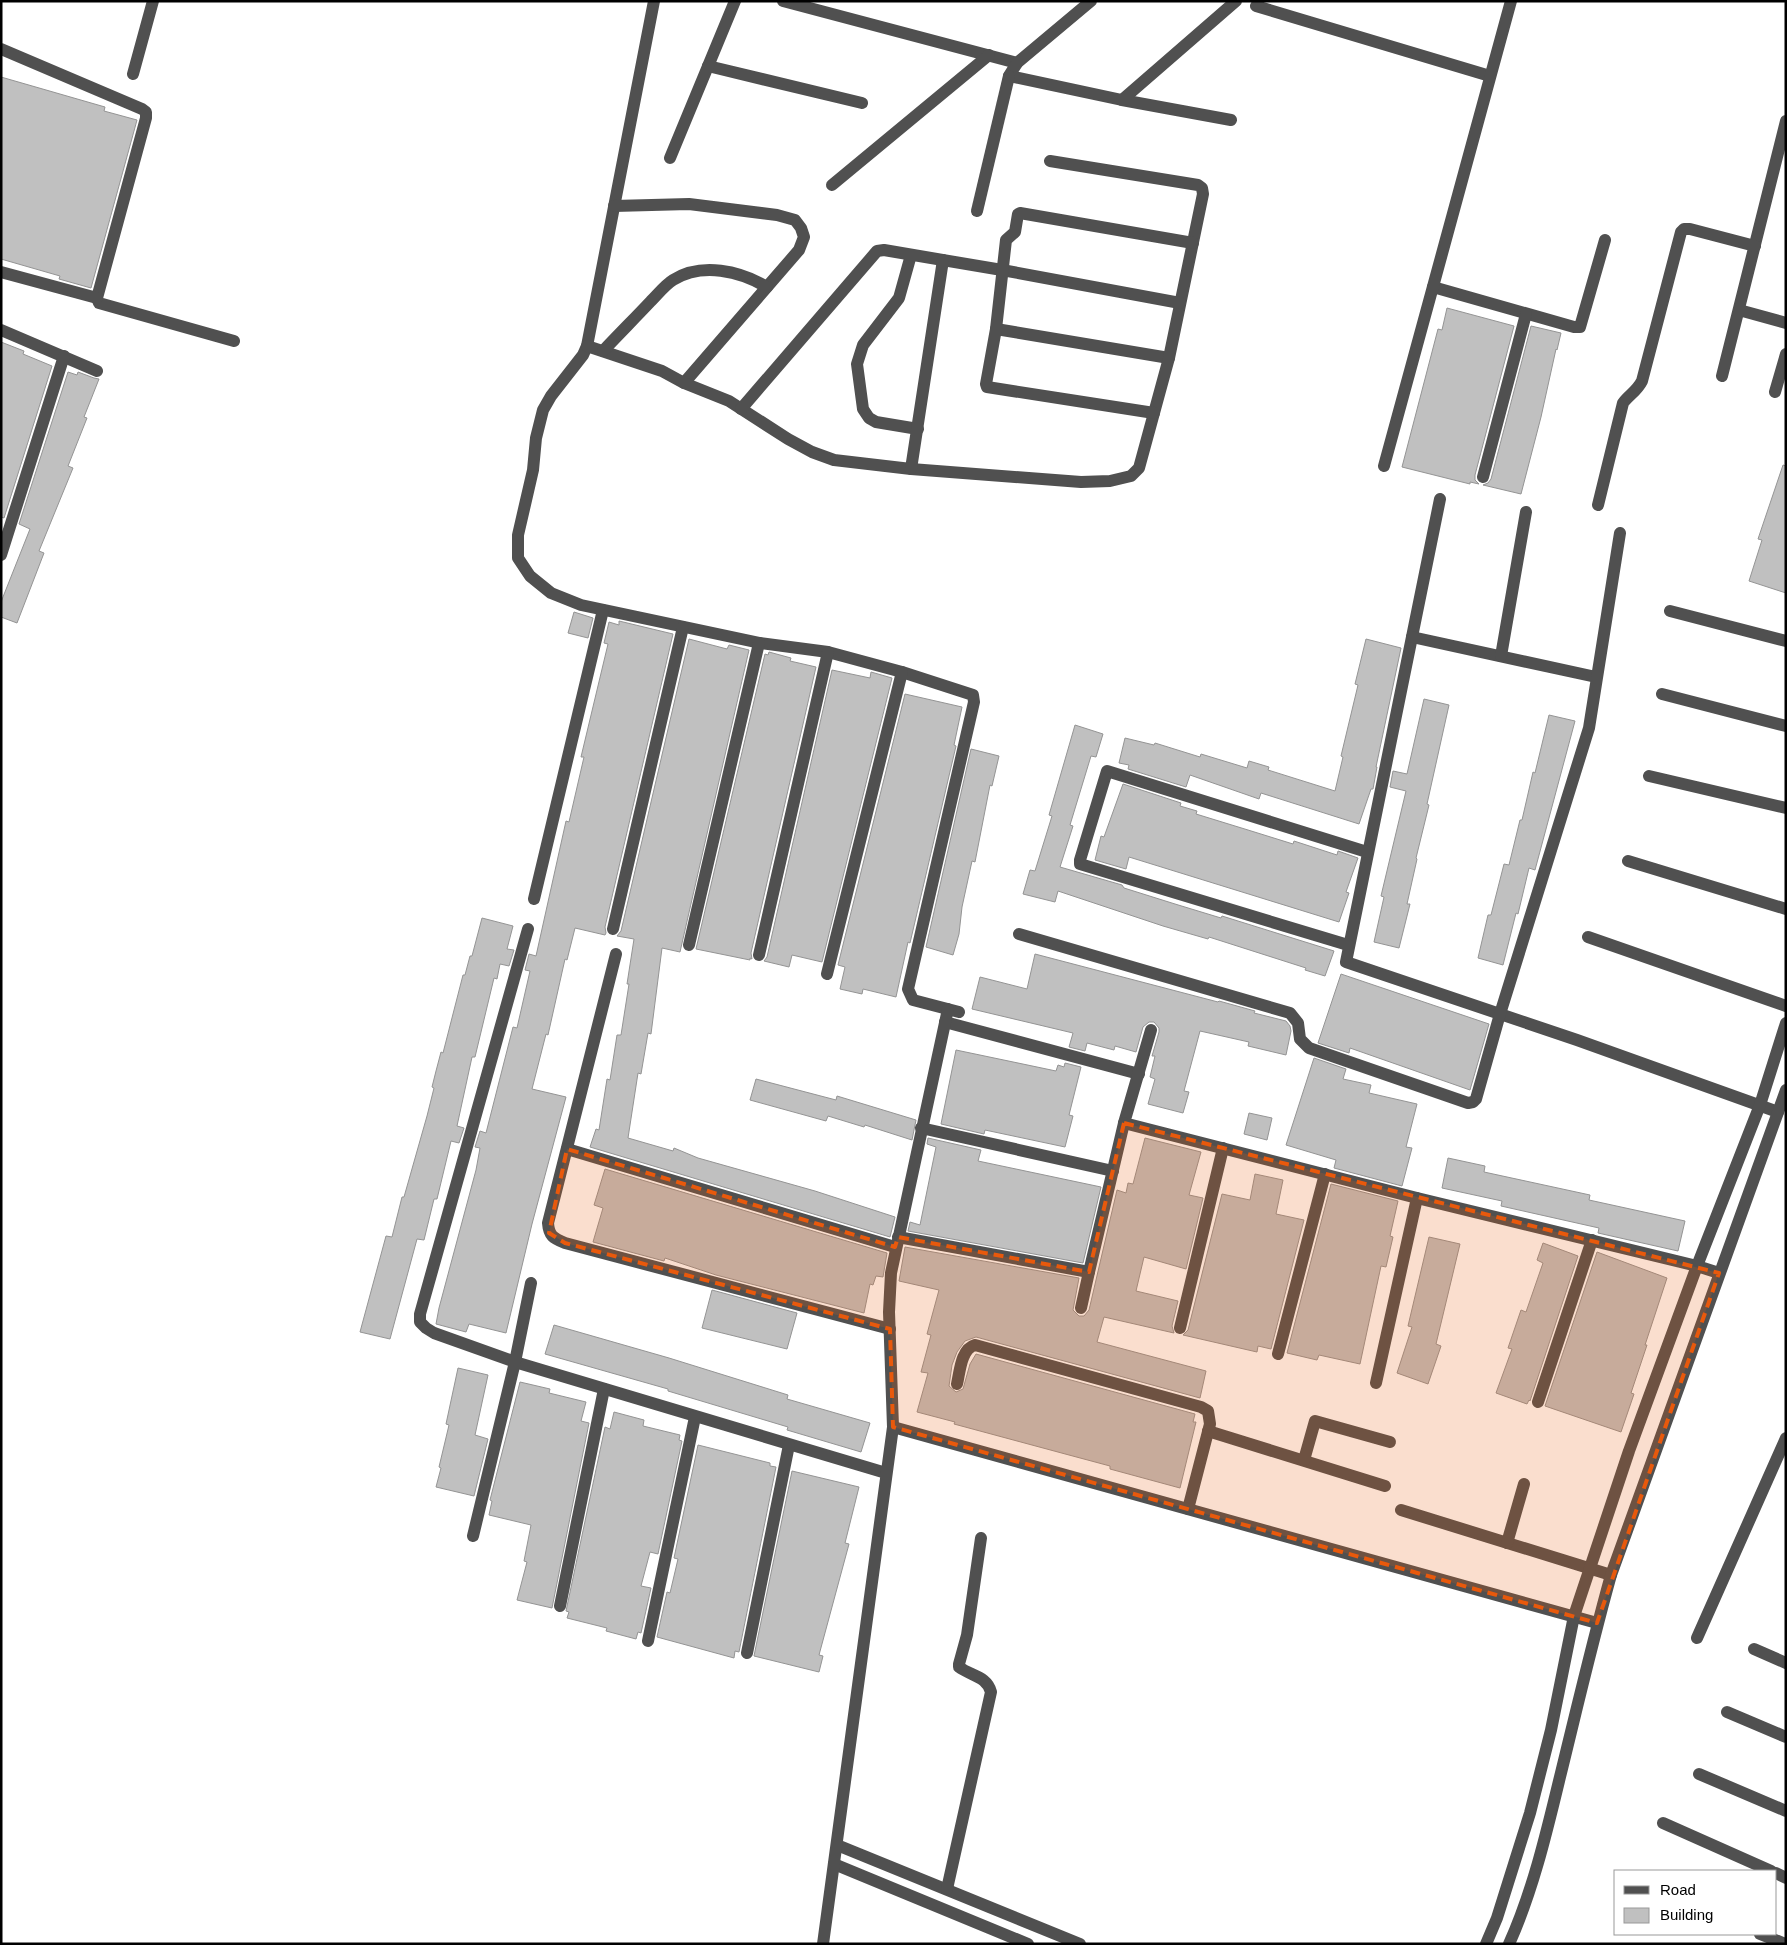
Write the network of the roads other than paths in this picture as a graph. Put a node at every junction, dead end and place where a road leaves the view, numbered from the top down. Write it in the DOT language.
graph roads {
  1 [pos="153,1"];
  2 [pos="654,1"];
  3 [pos="735,1"];
  4 [pos="783,1"];
  5 [pos="1091,1"];
  6 [pos="1236,1"];
  7 [pos="1510,1"];
  8 [pos="1256,6"];
  9 [pos="1,49"];
  10 [pos="989,55"];
  11 [pos="1017,63"];
  12 [pos="708,66"];
  13 [pos="133,74"];
  14 [pos="1009,76"];
  15 [pos="1490,76"];
  16 [pos="1122,100"];
  17 [pos="862,103"];
  18 [pos="1231,120"];
  19 [pos="1786,121"];
  20 [pos="670,158"];
  21 [pos="1050,161"];
  22 [pos="832,185"];
  23 [pos="614,206"];
  24 [pos="977,211"];
  25 [pos="1605,240"];
  26 [pos="1193,243"];
  27 [pos="1755,246"];
  28 [pos="911,255"];
  29 [pos="943,260"];
  30 [pos="1002,270"];
  31 [pos="1,272"];
  32 [pos="767,287"];
  33 [pos="1433,287"];
  34 [pos="97,298"];
  35 [pos="1180,303"];
  36 [pos="1739,310"];
  37 [pos="1526,314"];
  38 [pos="1786,323"];
  39 [pos="996,328"];
  40 [pos="1,330"];
  41 [pos="234,341"];
  42 [pos="587,346"];
  43 [pos="603,351"];
  44 [pos="1786,354"];
  45 [pos="64,356"];
  46 [pos="1168,358"];
  47 [pos="97,371"];
  48 [pos="1722,376"];
  49 [pos="684,383"];
  50 [pos="1775,392"];
  51 [pos="741,409"];
  52 [pos="1154,414"];
  53 [pos="918,429"];
  54 [pos="1384,466"];
  55 [pos="911,469"];
  56 [pos="1483,477"];
  57 [pos="1440,499"];
  58 [pos="1598,505"];
  59 [pos="1526,512"];
  60 [pos="1620,533"];
  61 [pos="1,555"];
  62 [pos="603,610"];
  63 [pos="1670,611"];
  64 [pos="683,627"];
  65 [pos="1412,637"];
  66 [pos="1786,641"];
  67 [pos="760,643"];
  68 [pos="828,652"];
  69 [pos="1501,656"];
  70 [pos="902,672"];
  71 [pos="1596,677"];
  72 [pos="1662,694"];
  73 [pos="1786,726"];
  74 [pos="1650,776"];
  75 [pos="1786,808"];
  76 [pos="1367,852"];
  77 [pos="1628,861"];
  78 [pos="534,899"];
  79 [pos="1786,909"];
  80 [pos="528,929"];
  81 [pos="613,929"];
  82 [pos="1019,934"];
  83 [pos="1588,937"];
  84 [pos="690,945"];
  85 [pos="1348,945"];
  86 [pos="616,954"];
  87 [pos="759,956"];
  88 [pos="827,974"];
  89 [pos="1786,1006"];
  90 [pos="1500,1014"];
  91 [pos="945,1022"];
  92 [pos="1786,1023"];
  93 [pos="1151,1030"];
  94 [pos="1139,1074"];
  95 [pos="1786,1090"];
  96 [pos="1760,1105"];
  97 [pos="1778,1112"];
  98 [pos="1124,1123"];
  99 [pos="921,1128"];
  100 [pos="1223,1148"];
  101 [pos="566,1149"];
  102 [pos="1113,1171"];
  103 [pos="1326,1174"];
  104 [pos="1417,1198"];
  105 [pos="1592,1240"];
  106 [pos="897,1242"];
  107 [pos="1697,1266"];
  108 [pos="1089,1272"];
  109 [pos="1719,1273"];
  110 [pos="531,1283"];
  111 [pos="1081,1308"];
  112 [pos="1180,1328"];
  113 [pos="890,1329"];
  114 [pos="1278,1354"];
  115 [pos="515,1362"];
  116 [pos="1376,1383"];
  117 [pos="957,1384"];
  118 [pos="604,1389"];
  119 [pos="1538,1402"];
  120 [pos="695,1417"];
  121 [pos="893,1427"];
  122 [pos="1208,1430"];
  123 [pos="1786,1438"];
  124 [pos="1390,1442"];
  125 [pos="789,1445"];
  126 [pos="1304,1460"];
  127 [pos="886,1473"];
  128 [pos="1524,1484"];
  129 [pos="1385,1486"];
  130 [pos="1188,1509"];
  131 [pos="1401,1510"];
  132 [pos="472,1536"];
  133 [pos="981,1538"];
  134 [pos="1507,1543"];
  135 [pos="1590,1568"];
  136 [pos="1611,1575"];
  137 [pos="560,1606"];
  138 [pos="1574,1616"];
  139 [pos="1597,1623"];
  140 [pos="1697,1638"];
  141 [pos="648,1641"];
  142 [pos="1754,1649"];
  143 [pos="746,1653"];
  144 [pos="1786,1663"];
  145 [pos="1727,1712"];
  146 [pos="1786,1737"];
  147 [pos="1699,1774"];
  148 [pos="1786,1811"];
  149 [pos="1663,1823"];
  150 [pos="837,1845"];
  151 [pos="834,1864"];
  152 [pos="1769,1870"];
  153 [pos="947,1889"];
  154 [pos="1762,1935"];
  155 [pos="1786,1938"];
  156 [pos="823,1944"];
  157 [pos="1028,1944"];
  158 [pos="1080,1944"];
  159 [pos="1486,1944"];
  160 [pos="1509,1944"];
  161 [pos="1783,1944"];
  1 -- 13 [label="street"];
  2 -- 23 [label="street"];
  3 -- 12 [label="street"];
  4 -- 10 [label="street"];
  5 -- 11 [label="street"];
  6 -- 16 [label="street"];
  7 -- 15 [label="street"];
  8 -- 15 [label="street"];
  9 -- 34 [label="street"];
  10 -- 11 [label="street"];
  10 -- 22 [label="street"];
  11 -- 14 [label="street"];
  12 -- 17 [label="street"];
  12 -- 20 [label="street"];
  14 -- 16 [label="street"];
  14 -- 24 [label="street"];
  15 -- 33 [label="street"];
  16 -- 18 [label="street"];
  19 -- 27 [label="street"];
  21 -- 26 [label="street"];
  23 -- 32 [label="street"];
  23 -- 42 [label="street"];
  25 -- 37 [label="street"];
  26 -- 30 [label="street"];
  26 -- 35 [label="street"];
  27 -- 36 [label="street"];
  27 -- 58 [label="street"];
  28 -- 29 [label="street"];
  28 -- 51 [label="street"];
  28 -- 53 [label="street"];
  29 -- 30 [label="street"];
  29 -- 53 [label="street"];
  30 -- 35 [label="street"];
  30 -- 39 [label="street"];
  31 -- 34 [label="street"];
  32 -- 43 [label="street"];
  32 -- 49 [label="street"];
  33 -- 37 [label="street"];
  33 -- 54 [label="street"];
  34 -- 41 [label="street"];
  35 -- 46 [label="street"];
  36 -- 38 [label="street"];
  36 -- 48 [label="street"];
  37 -- 56 [label="street"];
  39 -- 46 [label="street"];
  39 -- 52 [label="street"];
  40 -- 45 [label="street"];
  42 -- 43 [label="street"];
  42 -- 62 [label="street"];
  43 -- 49 [label="street"];
  44 -- 50 [label="street"];
  45 -- 47 [label="street"];
  45 -- 61 [label="street"];
  46 -- 52 [label="street"];
  49 -- 51 [label="street"];
  51 -- 55 [label="street"];
  52 -- 55 [label="street"];
  53 -- 55 [label="street"];
  57 -- 65 [label="street"];
  59 -- 69 [label="street"];
  60 -- 71 [label="street"];
  62 -- 64 [label="street"];
  62 -- 78 [label="street"];
  63 -- 66 [label="street"];
  64 -- 67 [label="street"];
  64 -- 81 [label="street"];
  65 -- 69 [label="street"];
  65 -- 76 [label="street"];
  67 -- 68 [label="street"];
  67 -- 84 [label="street"];
  68 -- 70 [label="street"];
  68 -- 87 [label="street"];
  69 -- 71 [label="street"];
  70 -- 88 [label="street"];
  70 -- 91 [label="street"];
  71 -- 90 [label="street"];
  72 -- 73 [label="street"];
  74 -- 75 [label="street"];
  76 -- 85 [label="street"];
  76 -- 85 [label="street"];
  77 -- 79 [label="street"];
  80 -- 115 [label="street"];
  82 -- 90 [label="street"];
  83 -- 89 [label="street"];
  85 -- 90 [label="street"];
  86 -- 101 [label="street"];
  90 -- 96 [label="street"];
  91 -- 94 [label="street"];
  91 -- 99 [label="street"];
  92 -- 96 [label="street"];
  93 -- 94 [label="street"];
  94 -- 98 [label="street"];
  95 -- 97 [label="street"];
  96 -- 97 [label="street"];
  96 -- 107 [label="street"];
  97 -- 109 [label="street"];
  98 -- 100 [label="street"];
  98 -- 102 [label="street"];
  99 -- 102 [label="street"];
  99 -- 106 [label="street"];
  100 -- 103 [label="street"];
  100 -- 112 [label="street"];
  101 -- 106 [label="street"];
  101 -- 113 [label="street"];
  102 -- 108 [label="street"];
  103 -- 104 [label="street"];
  103 -- 114 [label="street"];
  104 -- 105 [label="street"];
  104 -- 116 [label="street"];
  105 -- 107 [label="street"];
  105 -- 119 [label="street"];
  106 -- 108 [label="street"];
  106 -- 113 [label="street"];
  107 -- 109 [label="street"];
  107 -- 135 [label="street"];
  108 -- 111 [label="street"];
  109 -- 136 [label="street"];
  110 -- 115 [label="street"];
  113 -- 121 [label="street"];
  115 -- 118 [label="street"];
  115 -- 132 [label="street"];
  117 -- 122 [label="street"];
  118 -- 120 [label="street"];
  118 -- 137 [label="street"];
  120 -- 125 [label="street"];
  120 -- 141 [label="street"];
  121 -- 127 [label="street"];
  121 -- 130 [label="street"];
  122 -- 126 [label="street"];
  122 -- 130 [label="street"];
  123 -- 140 [label="street"];
  124 -- 126 [label="street"];
  125 -- 127 [label="street"];
  125 -- 143 [label="street"];
  126 -- 129 [label="street"];
  127 -- 150 [label="street"];
  128 -- 134 [label="street"];
  130 -- 138 [label="street"];
  131 -- 134 [label="street"];
  133 -- 153 [label="street"];
  134 -- 135 [label="street"];
  135 -- 136 [label="street"];
  135 -- 138 [label="street"];
  136 -- 139 [label="street"];
  138 -- 139 [label="street"];
  138 -- 159 [label="street"];
  139 -- 160 [label="street"];
  142 -- 144 [label="street"];
  145 -- 146 [label="street"];
  147 -- 148 [label="street"];
  149 -- 152 [label="street"];
  150 -- 151 [label="street"];
  150 -- 153 [label="street"];
  151 -- 156 [label="street"];
  151 -- 157 [label="street"];
  153 -- 158 [label="street"];
  154 -- 161 [label="street"];
  155 -- 161 [label="street"];
}
